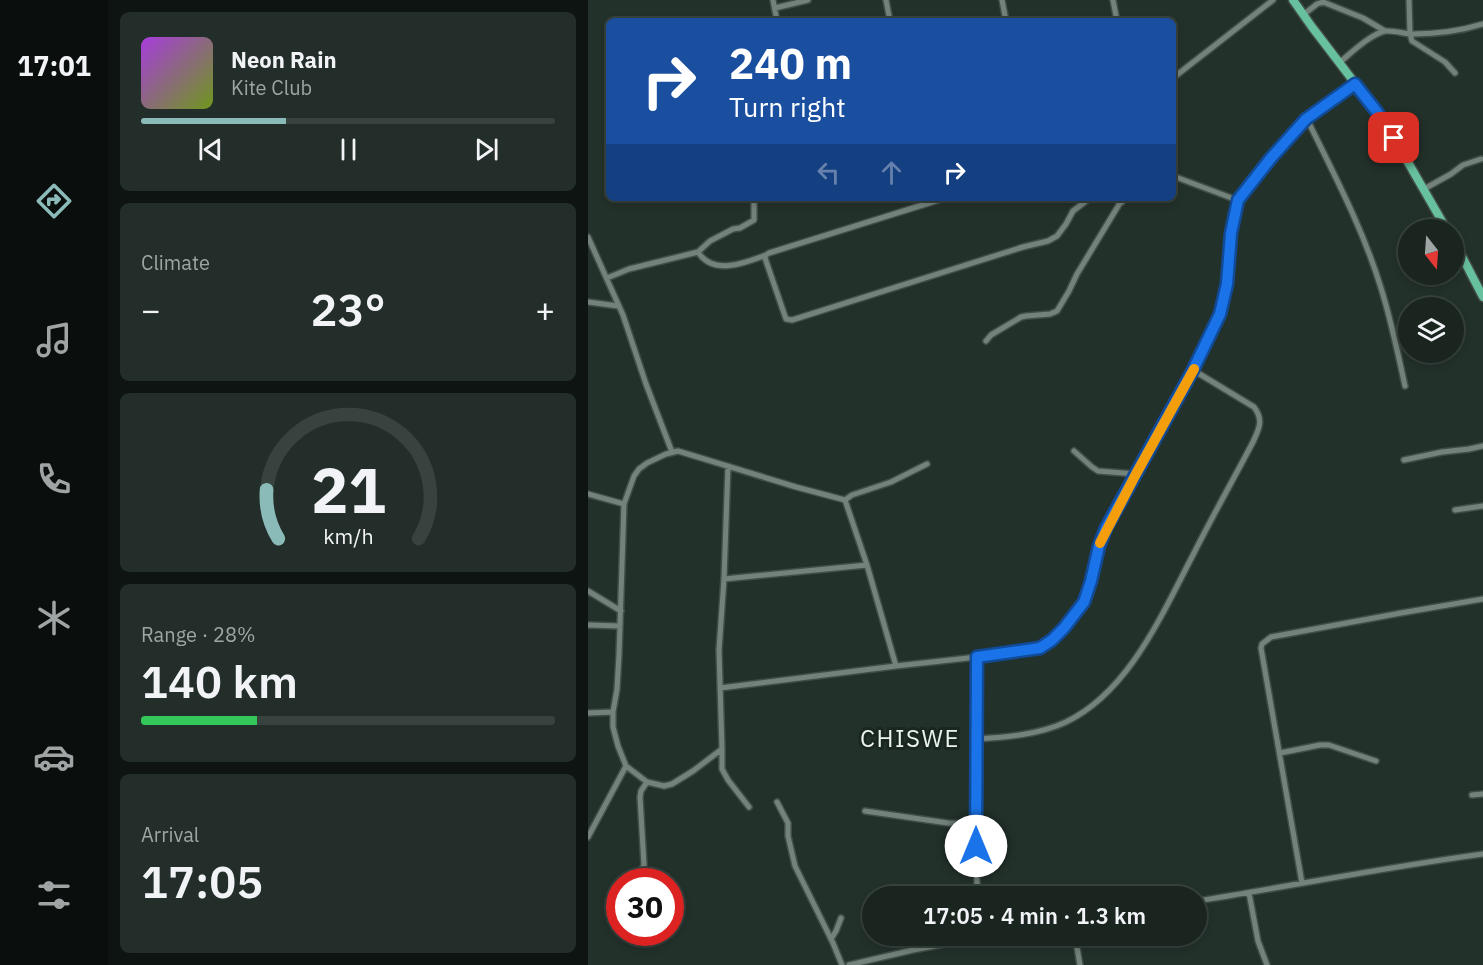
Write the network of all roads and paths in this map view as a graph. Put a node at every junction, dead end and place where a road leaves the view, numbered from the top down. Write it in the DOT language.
graph roads {
  1 [pos="773,0"];
  2 [pos="808,0"];
  3 [pos="886,0"];
  4 [pos="1002,0"];
  5 [pos="1113,0"];
  6 [pos="1273,0"];
  7 [pos="1293,0"];
  8 [pos="1341,0"];
  9 [pos="1409,0"];
  10 [pos="775,8"];
  11 [pos="1338,8"];
  12 [pos="1303,15"];
  13 [pos="777,18"];
  14 [pos="889,18"];
  15 [pos="1005,18"];
  16 [pos="1116,18"];
  17 [pos="1483,24"];
  18 [pos="1385,31"];
  19 [pos="1410,34"];
  20 [pos="1339,63"];
  21 [pos="1455,73"];
  22 [pos="1176,76"];
  23 [pos="1355,84"];
  24 [pos="1306,119"];
  25 [pos="1480,159"];
  26 [pos="1176,177"];
  27 [pos="1424,189"];
  28 [pos="1238,200"];
  29 [pos="754,201"];
  30 [pos="928,201"];
  31 [pos="1086,201"];
  32 [pos="1121,201"];
  33 [pos="1441,219"];
  34 [pos="588,237"];
  35 [pos="698,252"];
  36 [pos="766,255"];
  37 [pos="1464,260"];
  38 [pos="607,279"];
  39 [pos="1483,297"];
  40 [pos="588,302"];
  41 [pos="618,306"];
  42 [pos="986,341"];
  43 [pos="1193,370"];
  44 [pos="1405,386"];
  45 [pos="1483,446"];
  46 [pos="1074,451"];
  47 [pos="672,452"];
  48 [pos="1404,460"];
  49 [pos="927,464"];
  50 [pos="728,466"];
  51 [pos="1136,474"];
  52 [pos="588,494"];
  53 [pos="845,500"];
  54 [pos="624,504"];
  55 [pos="1483,506"];
  56 [pos="1455,510"];
  57 [pos="867,565"];
  58 [pos="724,579"];
  59 [pos="588,591"];
  60 [pos="1483,599"];
  61 [pos="621,611"];
  62 [pos="588,625"];
  63 [pos="620,626"];
  64 [pos="977,657"];
  65 [pos="896,666"];
  66 [pos="720,688"];
  67 [pos="613,712"];
  68 [pos="588,713"];
  69 [pos="977,739"];
  70 [pos="722,749"];
  71 [pos="1280,753"];
  72 [pos="1376,761"];
  73 [pos="626,766"];
  74 [pos="647,782"];
  75 [pos="1483,794"];
  76 [pos="1472,795"];
  77 [pos="777,802"];
  78 [pos="749,807"];
  79 [pos="865,811"];
  80 [pos="976,824"];
  81 [pos="588,837"];
  82 [pos="1483,854"];
  83 [pos="642,868"];
  84 [pos="1302,883"];
  85 [pos="978,886"];
  86 [pos="1249,893"];
  87 [pos="1207,900"];
  88 [pos="841,918"];
  89 [pos="831,939"];
  90 [pos="934,946"];
  91 [pos="1077,946"];
  92 [pos="842,965"];
  93 [pos="849,965"];
  94 [pos="1080,965"];
  95 [pos="1267,965"];
  1 -- 10 [label="street"];
  2 -- 10 [label="street"];
  3 -- 14 [label="street"];
  4 -- 15 [label="street"];
  5 -- 16 [label="street"];
  6 -- 22 [label="street"];
  7 -- 12 [label="highway"];
  8 -- 11 [label="street"];
  9 -- 19 [label="street"];
  10 -- 13 [label="street"];
  11 -- 12 [label="street"];
  11 -- 18 [label="street"];
  12 -- 20 [label="highway"];
  17 -- 19 [label="street"];
  18 -- 19 [label="street"];
  18 -- 20 [label="street"];
  19 -- 21 [label="street"];
  20 -- 23 [label="highway"];
  23 -- 24 [label="street"];
  23 -- 27 [label="highway"];
  24 -- 28 [label="street"];
  24 -- 44 [label="street"];
  25 -- 27 [label="street"];
  26 -- 28 [label="street"];
  27 -- 33 [label="highway"];
  28 -- 43 [label="street"];
  29 -- 35 [label="street"];
  30 -- 36 [label="street"];
  31 -- 36 [label="street"];
  32 -- 42 [label="street"];
  34 -- 38 [label="street"];
  35 -- 36 [label="street"];
  35 -- 38 [label="street"];
  37 -- 39 [label="highway"];
  38 -- 41 [label="street"];
  40 -- 41 [label="street"];
  41 -- 47 [label="street"];
  43 -- 51 [label="street"];
  43 -- 69 [label="street"];
  45 -- 48 [label="street"];
  46 -- 51 [label="street"];
  47 -- 50 [label="street"];
  47 -- 54 [label="street"];
  49 -- 53 [label="street"];
  50 -- 53 [label="street"];
  50 -- 58 [label="street"];
  51 -- 64 [label="street"];
  52 -- 54 [label="street"];
  53 -- 57 [label="street"];
  54 -- 61 [label="street"];
  55 -- 56 [label="street"];
  57 -- 58 [label="street"];
  57 -- 65 [label="street"];
  58 -- 66 [label="street"];
  59 -- 61 [label="street"];
  60 -- 71 [label="street"];
  61 -- 63 [label="street"];
  62 -- 63 [label="street"];
  63 -- 67 [label="street"];
  64 -- 65 [label="street"];
  64 -- 69 [label="street"];
  65 -- 66 [label="street"];
  66 -- 70 [label="street"];
  67 -- 68 [label="street"];
  67 -- 73 [label="street"];
  69 -- 80 [label="street"];
  70 -- 74 [label="street"];
  70 -- 78 [label="street"];
  71 -- 72 [label="street"];
  71 -- 84 [label="street"];
  73 -- 74 [label="street"];
  73 -- 81 [label="street"];
  74 -- 83 [label="street"];
  75 -- 76 [label="street"];
  77 -- 89 [label="street"];
  79 -- 80 [label="street"];
  80 -- 85 [label="street"];
  82 -- 84 [label="street"];
  84 -- 86 [label="street"];
  86 -- 87 [label="street"];
  86 -- 95 [label="street"];
  88 -- 89 [label="street"];
  89 -- 92 [label="street"];
  90 -- 93 [label="street"];
  91 -- 94 [label="street"];
}
